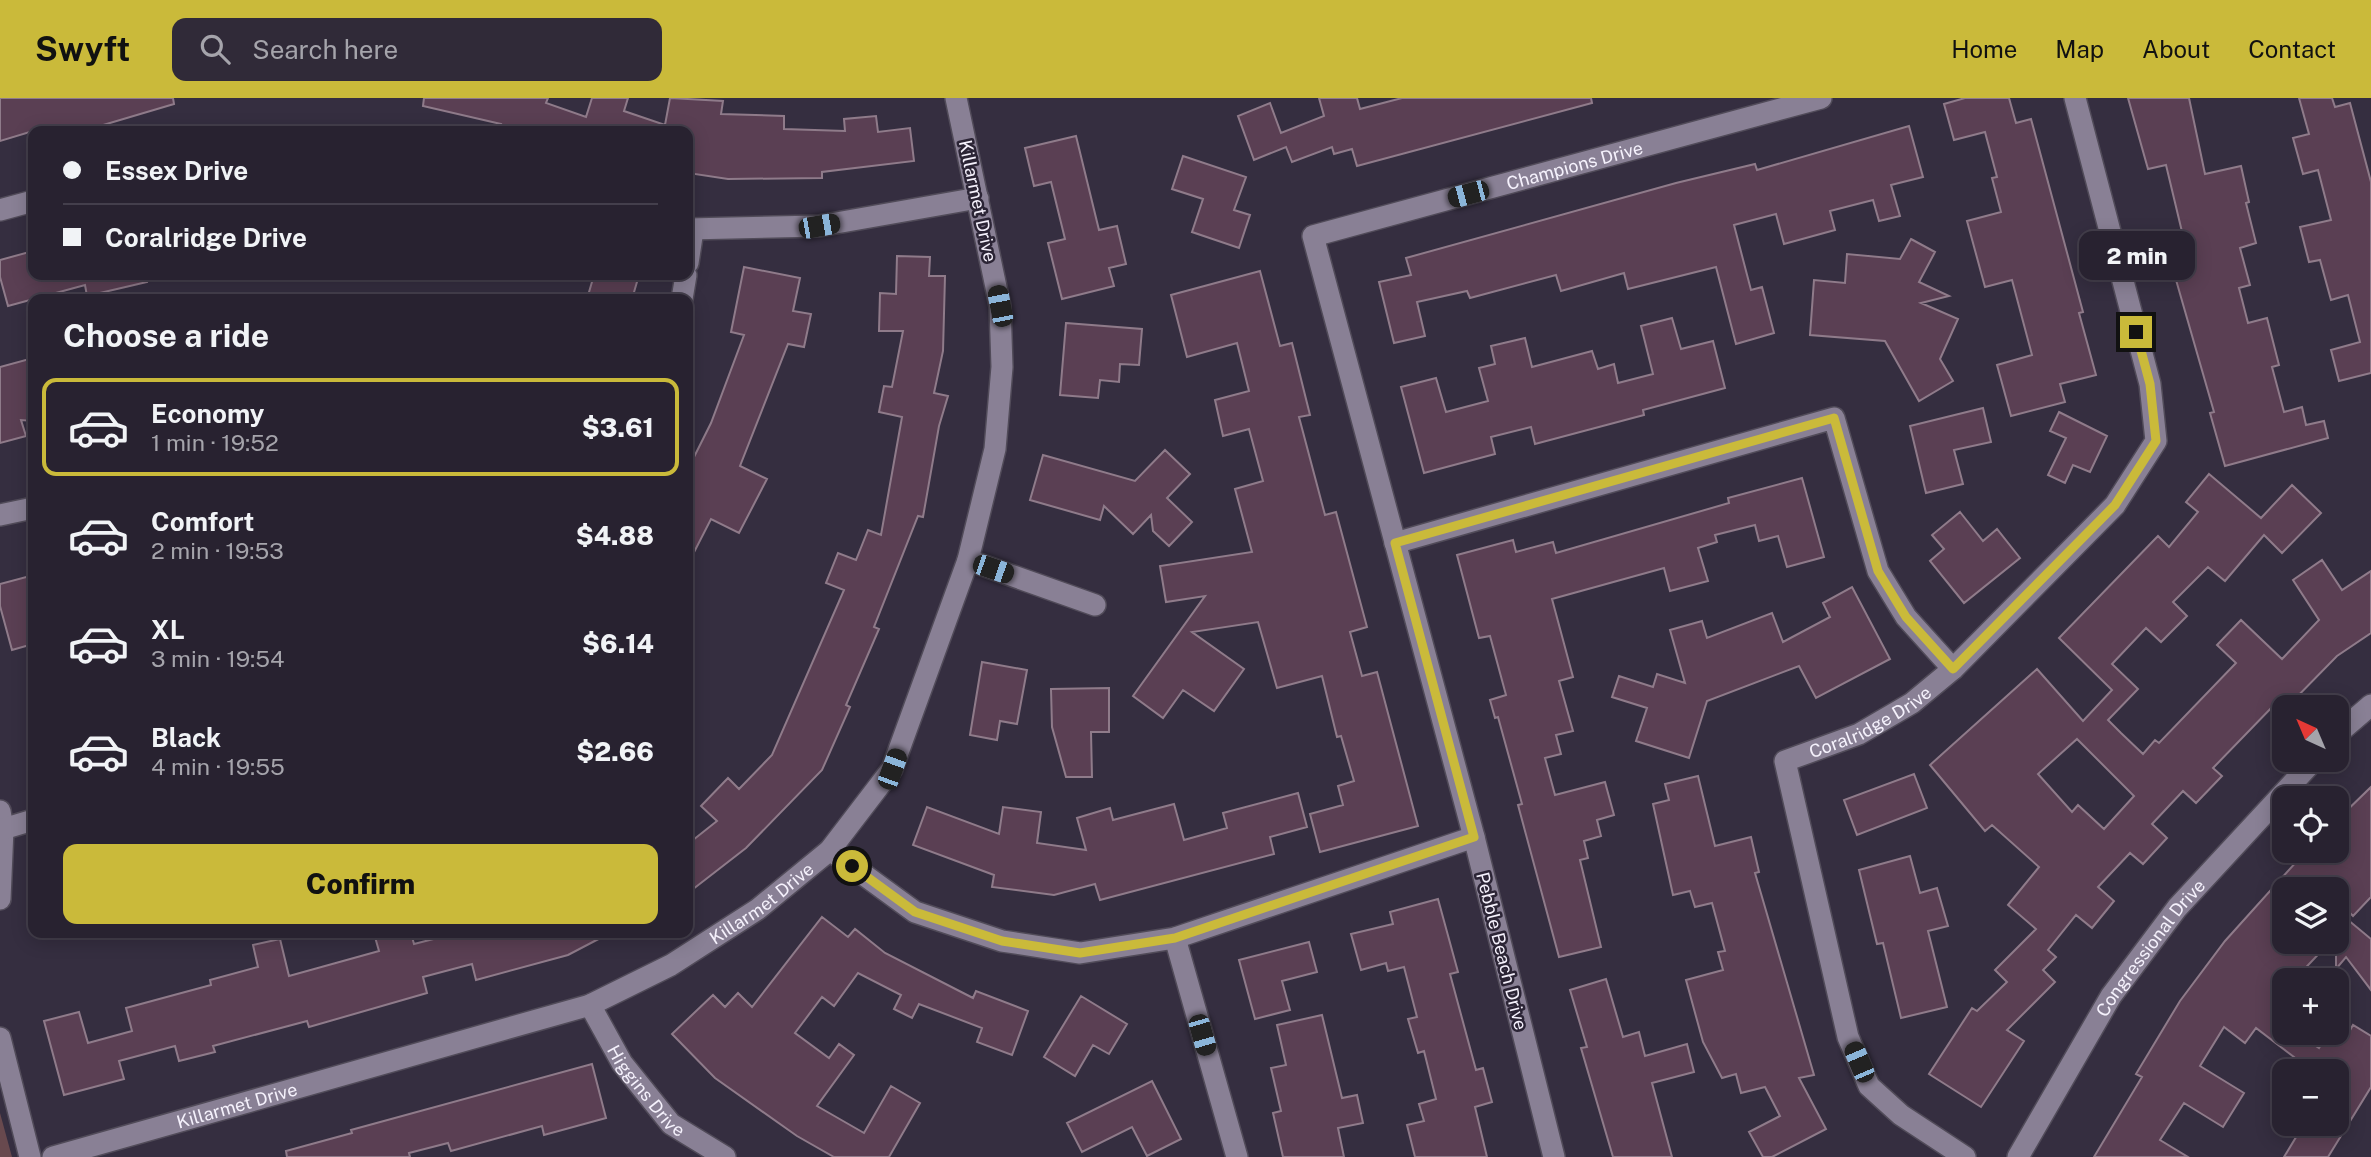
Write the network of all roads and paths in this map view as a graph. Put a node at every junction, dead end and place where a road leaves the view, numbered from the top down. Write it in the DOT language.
graph roads {
  1 [pos="956,98"];
  2 [pos="1821,98"];
  3 [pos="2075,98"];
  4 [pos="1778,104"];
  5 [pos="978,198"];
  6 [pos="28,202"];
  7 [pos="0,210"];
  8 [pos="693,229"];
  9 [pos="28,509"];
  10 [pos="0,515"];
  11 [pos="1395,543"];
  12 [pos="968,560"];
  13 [pos="1095,605"];
  14 [pos="1953,669"];
  15 [pos="2371,705"];
  16 [pos="2349,724"];
  17 [pos="2303,772"];
  18 [pos="2,820"];
  19 [pos="28,820"];
  20 [pos="1474,837"];
  21 [pos="830,850"];
  22 [pos="0,899"];
  23 [pos="1175,938"];
  24 [pos="590,1005"];
  25 [pos="0,1038"];
  26 [pos="30,1157"];
  27 [pos="53,1157"];
  28 [pos="725,1157"];
  29 [pos="1237,1157"];
  30 [pos="1554,1157"];
  31 [pos="1965,1157"];
  32 [pos="2018,1157"];
  1 -- 5 [label="street, Killarmet Drive"];
  2 -- 4 [label="street, Champions Drive"];
  3 -- 14 [label="street, Coralridge Drive"];
  4 -- 11 [label="street, Champions Drive"];
  5 -- 8 [label="street"];
  5 -- 12 [label="street, Killarmet Drive"];
  6 -- 7 [label="street"];
  9 -- 10 [label="street"];
  11 -- 14 [label="street"];
  11 -- 20 [label="street, Pebble Beach Drive"];
  12 -- 13 [label="street"];
  12 -- 21 [label="street, Killarmet Drive"];
  14 -- 31 [label="street, Coralridge Drive"];
  15 -- 16 [label="street"];
  17 -- 32 [label="street, Congressional Drive"];
  18 -- 19 [label="street"];
  18 -- 22 [label="street"];
  20 -- 23 [label="street"];
  20 -- 30 [label="street, Pebble Beach Drive"];
  21 -- 23 [label="street"];
  21 -- 24 [label="street, Killarmet Drive"];
  23 -- 29 [label="street"];
  24 -- 27 [label="street, Killarmet Drive"];
  24 -- 28 [label="street, Higgins Drive"];
  25 -- 26 [label="street"];
}
